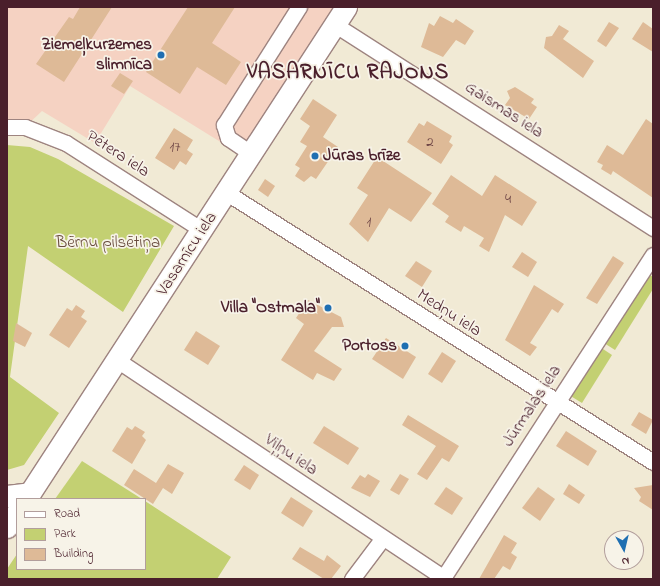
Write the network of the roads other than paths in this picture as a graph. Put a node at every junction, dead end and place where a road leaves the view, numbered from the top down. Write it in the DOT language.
graph roads {
  1 [pos="299,7"];
  2 [pos="346,7"];
  3 [pos="334,24"];
  4 [pos="7,126"];
  5 [pos="252,154"];
  6 [pos="226,193"];
  7 [pos="653,228"];
  8 [pos="202,230"];
  9 [pos="653,255"];
  10 [pos="117,360"];
  11 [pos="556,404"];
  12 [pos="653,462"];
  13 [pos="7,496"];
  14 [pos="28,496"];
  15 [pos="16,514"];
  16 [pos="7,527"];
  17 [pos="382,539"];
  18 [pos="444,578"];
  19 [pos="352,579"];
  1 -- 5 [label="street"];
  2 -- 3 [label="street, Vasarnīcu iela"];
  3 -- 5 [label="street, Vasarnīcu iela"];
  3 -- 7 [label="street, Gaismas iela"];
  4 -- 8 [label="street, Pētera iela"];
  5 -- 6 [label="street, Vasarnīcu iela"];
  6 -- 8 [label="street, Vasarnīcu iela"];
  6 -- 11 [label="street, Medņu iela"];
  8 -- 10 [label="street, Vasarnīcu iela"];
  9 -- 11 [label="street, Jūrmalas iela"];
  10 -- 14 [label="street, Vasarnīcu iela"];
  10 -- 17 [label="street, Viļņu iela"];
  11 -- 12 [label="street, Medņu iela"];
  11 -- 18 [label="street, Jūrmalas iela"];
  13 -- 14 [label="street"];
  15 -- 16 [label="street"];
  17 -- 18 [label="street, Viļņu iela"];
  17 -- 19 [label="street"];
}
